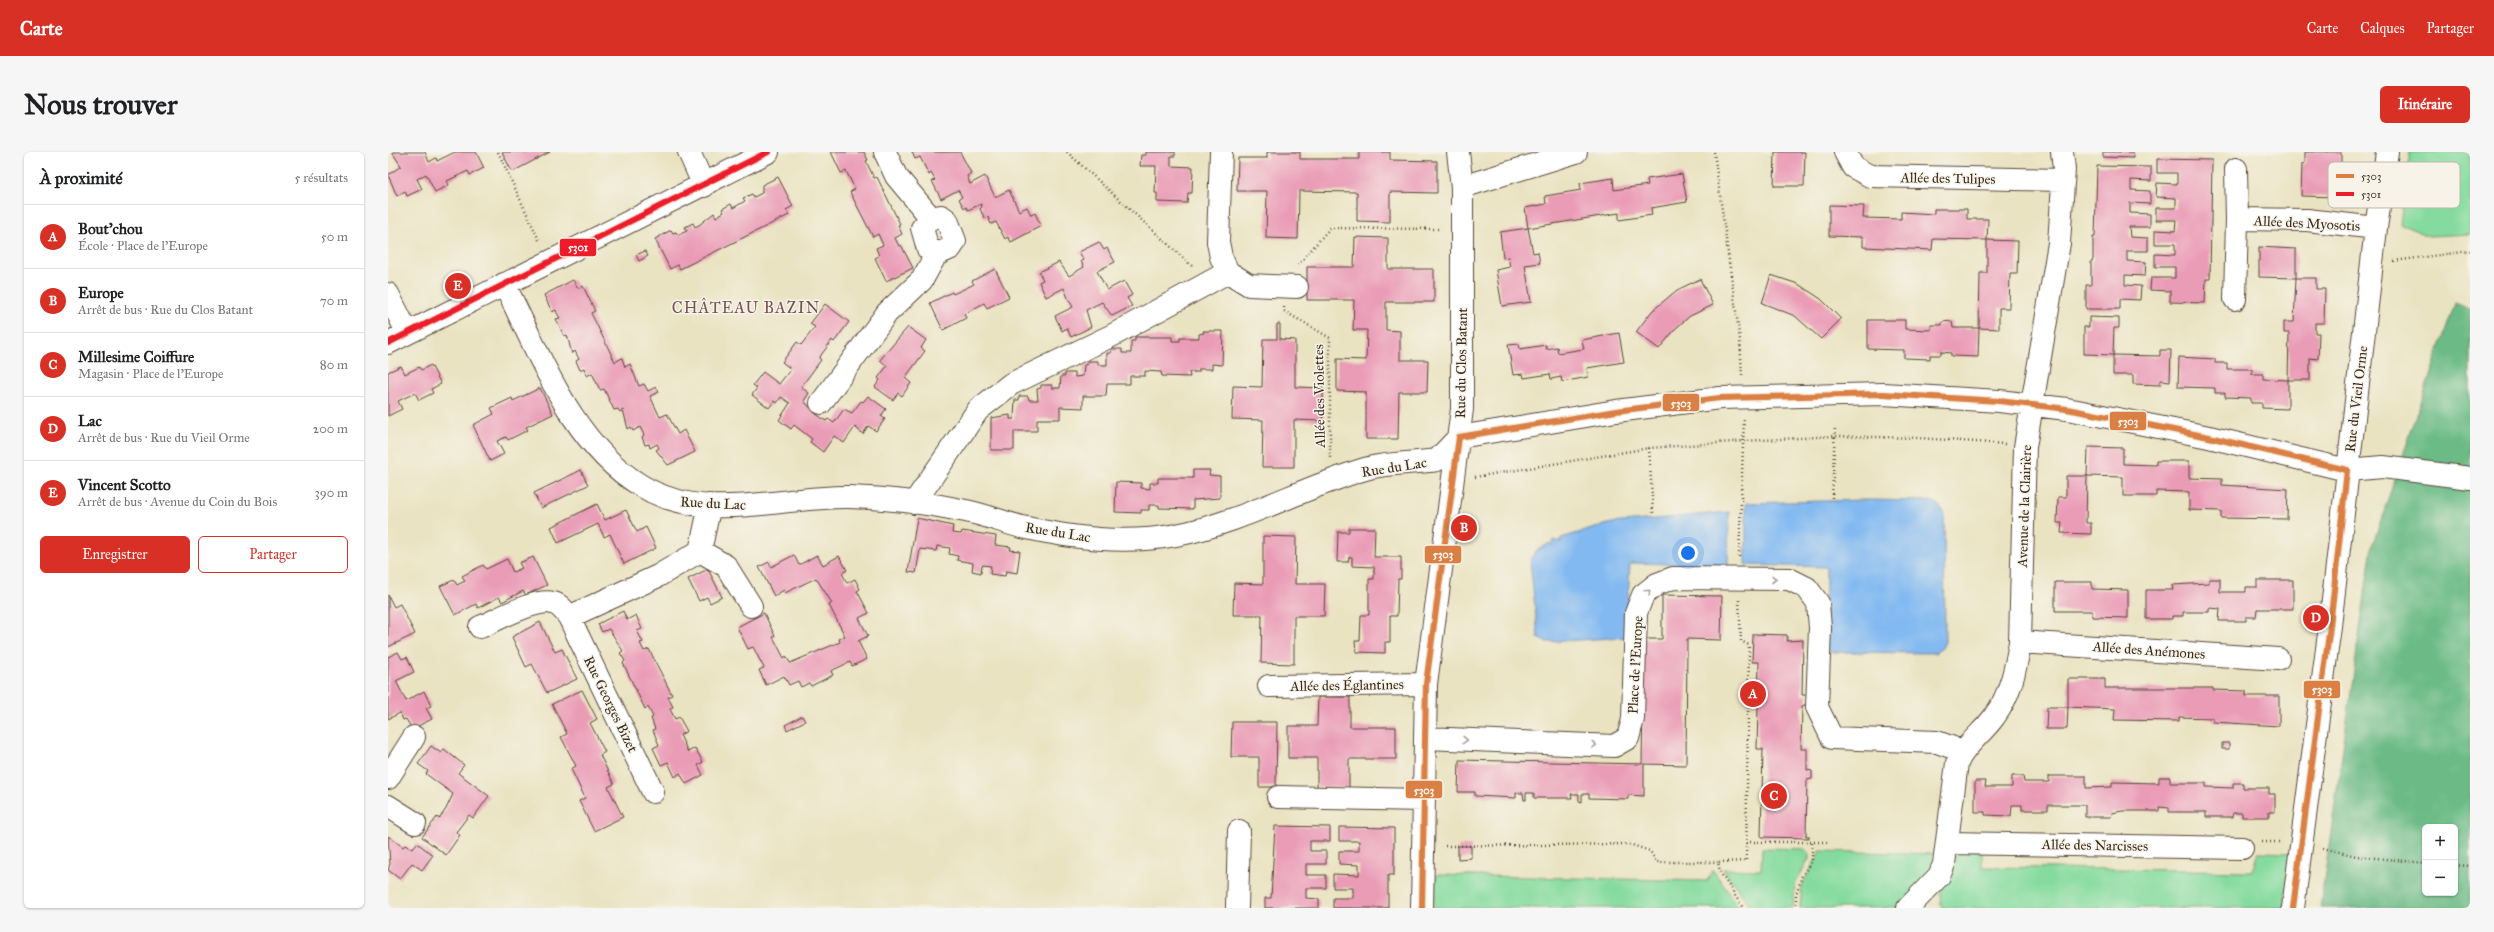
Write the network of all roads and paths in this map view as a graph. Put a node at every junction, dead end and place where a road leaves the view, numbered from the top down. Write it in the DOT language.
graph roads {
  1 [pos="498,152"];
  2 [pos="688,152"];
  3 [pos="768,152"];
  4 [pos="885,152"];
  5 [pos="1067,152"];
  6 [pos="1221,152"];
  7 [pos="1458,152"];
  8 [pos="1576,152"];
  9 [pos="1714,152"];
  10 [pos="1846,152"];
  11 [pos="2062,152"];
  12 [pos="2387,152"];
  13 [pos="2386,162"];
  14 [pos="2236,169"];
  15 [pos="2063,180"];
  16 [pos="704,186"];
  17 [pos="1462,187"];
  18 [pos="2379,208"];
  19 [pos="2237,219"];
  20 [pos="2376,228"];
  21 [pos="1462,229"];
  22 [pos="2470,251"];
  23 [pos="549,262"];
  24 [pos="2371,264"];
  25 [pos="1218,277"];
  26 [pos="504,284"];
  27 [pos="1289,286"];
  28 [pos="388,294"];
  29 [pos="2235,299"];
  30 [pos="407,332"];
  31 [pos="388,343"];
  32 [pos="1744,397"];
  33 [pos="821,403"];
  34 [pos="2032,406"];
  35 [pos="1835,426"];
  36 [pos="1835,436"];
  37 [pos="1459,437"];
  38 [pos="1745,441"];
  39 [pos="2025,447"];
  40 [pos="1649,448"];
  41 [pos="2347,470"];
  42 [pos="1474,477"];
  43 [pos="2470,478"];
  44 [pos="1330,481"];
  45 [pos="1832,498"];
  46 [pos="914,503"];
  47 [pos="710,505"];
  48 [pos="1653,513"];
  49 [pos="700,551"];
  50 [pos="1737,578"];
  51 [pos="751,606"];
  52 [pos="569,617"];
  53 [pos="480,627"];
  54 [pos="2020,642"];
  55 [pos="2278,659"];
  56 [pos="1426,684"];
  57 [pos="1269,686"];
  58 [pos="414,737"];
  59 [pos="1426,738"];
  60 [pos="1962,751"];
  61 [pos="388,778"];
  62 [pos="653,792"];
  63 [pos="1278,797"];
  64 [pos="1424,800"];
  65 [pos="388,806"];
  66 [pos="414,823"];
  67 [pos="1239,831"];
  68 [pos="1746,842"];
  69 [pos="1812,842"];
  70 [pos="1828,842"];
  71 [pos="1948,843"];
  72 [pos="1445,846"];
  73 [pos="2315,846"];
  74 [pos="2242,848"];
  75 [pos="1718,862"];
  76 [pos="2422,863"];
  77 [pos="2458,865"];
  78 [pos="2470,866"];
  79 [pos="1237,908"];
  80 [pos="1422,908"];
  81 [pos="1743,908"];
  82 [pos="1796,908"];
  83 [pos="1908,908"];
  84 [pos="2293,908"];
  1 -- 23 [label="path"];
  2 -- 16 [label="street"];
  3 -- 16 [label="street"];
  4 -- 33 [label="street"];
  5 -- 25 [label="path"];
  6 -- 25 [label="street"];
  7 -- 17 [label="street, Rue du Clos Batant"];
  8 -- 17 [label="street"];
  9 -- 32 [label="path"];
  10 -- 15 [label="street, Allée des Tulipes"];
  11 -- 15 [label="street, Avenue de la Clairière"];
  12 -- 13 [label="street, Rue du Vieil Orme"];
  14 -- 19 [label="street, Allée des Myosotis"];
  15 -- 34 [label="street, Avenue de la Clairière"];
  16 -- 23 [label="street"];
  17 -- 21 [label="street, Rue du Clos Batant"];
  18 -- 20 [label="street, Rue du Vieil Orme"];
  19 -- 20 [label="street, Allée des Myosotis"];
  19 -- 29 [label="street, Allée des Myosotis"];
  20 -- 24 [label="street, Rue du Vieil Orme"];
  21 -- 27 [label="path"];
  21 -- 37 [label="street, Rue du Clos Batant"];
  22 -- 24 [label="path"];
  23 -- 26 [label="street"];
  24 -- 41 [label="street, Rue du Vieil Orme"];
  25 -- 27 [label="street"];
  25 -- 46 [label="street"];
  26 -- 30 [label="street"];
  26 -- 47 [label="street, Rue du Lac"];
  27 -- 44 [label="path, Allée des Violettes"];
  28 -- 30 [label="street"];
  30 -- 31 [label="street"];
  32 -- 34 [label="street"];
  32 -- 37 [label="street"];
  32 -- 38 [label="path"];
  34 -- 39 [label="street, Avenue de la Clairière"];
  34 -- 41 [label="street"];
  35 -- 36 [label="path"];
  36 -- 38 [label="path"];
  36 -- 39 [label="path"];
  36 -- 45 [label="path"];
  37 -- 44 [label="street, Rue du Lac"];
  37 -- 56 [label="street, Rue du Clos Batant"];
  38 -- 40 [label="path"];
  38 -- 50 [label="path"];
  39 -- 54 [label="street, Avenue de la Clairière"];
  40 -- 42 [label="path"];
  40 -- 48 [label="path"];
  41 -- 43 [label="street"];
  41 -- 84 [label="street, Rue du Vieil Orme"];
  44 -- 46 [label="street, Rue du Lac"];
  46 -- 47 [label="street, Rue du Lac"];
  47 -- 49 [label="street"];
  49 -- 51 [label="street"];
  49 -- 52 [label="street"];
  59 -- 50 [label="street, Place de l'Europe, one-way"];
  50 -- 60 [label="street, Place de l'Europe, one-way"];
  50 -- 68 [label="path"];
  52 -- 53 [label="street, Rue Georges Bizet"];
  52 -- 62 [label="street, Rue Georges Bizet"];
  54 -- 55 [label="street, Allée des Anémones"];
  54 -- 60 [label="street, Avenue de la Clairière"];
  56 -- 57 [label="street, Allée des Églantines"];
  56 -- 59 [label="street, Rue du Clos Batant"];
  58 -- 61 [label="street"];
  59 -- 64 [label="street, Rue du Clos Batant"];
  60 -- 71 [label="street, Avenue de la Clairière"];
  63 -- 64 [label="street"];
  64 -- 80 [label="street, Rue du Clos Batant"];
  65 -- 66 [label="street"];
  67 -- 79 [label="street"];
  68 -- 69 [label="path"];
  68 -- 75 [label="path"];
  69 -- 70 [label="path"];
  69 -- 82 [label="path"];
  71 -- 74 [label="street, Allée des Narcisses"];
  71 -- 83 [label="street, Avenue de la Clairière"];
  72 -- 75 [label="path"];
  73 -- 76 [label="path"];
  75 -- 81 [label="path"];
  77 -- 78 [label="path"];
}
